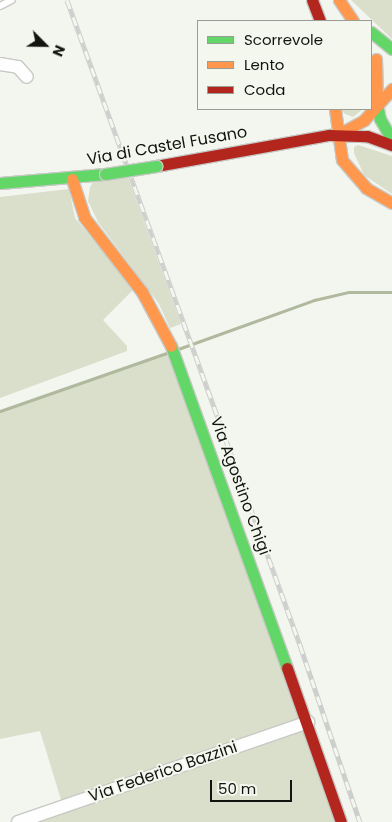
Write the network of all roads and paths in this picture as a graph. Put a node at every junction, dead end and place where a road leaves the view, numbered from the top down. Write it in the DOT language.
graph roads {
  1 [pos="12,0"];
  2 [pos="312,0"];
  3 [pos="339,0"];
  4 [pos="0,6"];
  5 [pos="353,19"];
  6 [pos="320,20"];
  7 [pos="372,33"];
  8 [pos="392,49"];
  9 [pos="373,54"];
  10 [pos="0,64"];
  11 [pos="27,77"];
  12 [pos="392,82"];
  13 [pos="392,89"];
  14 [pos="377,104"];
  15 [pos="335,110"];
  16 [pos="339,134"];
  17 [pos="301,139"];
  18 [pos="392,140"];
  19 [pos="392,145"];
  20 [pos="342,160"];
  21 [pos="72,179"];
  22 [pos="0,183"];
  23 [pos="392,203"];
  24 [pos="308,722"];
  25 [pos="18,822"];
  26 [pos="341,822"];
  1 -- 4 [label="lane"];
  2 -- 6 [label="street"];
  3 -- 5 [label="street"];
  7 -- 8 [label="street"];
  9 -- 12 [label="street"];
  9 -- 14 [label="street"];
  10 -- 11 [label="street"];
  13 -- 14 [label="street"];
  14 -- 16 [label="street"];
  14 -- 18 [label="street"];
  15 -- 16 [label="street"];
  16 -- 17 [label="street, Via di Castel Fusano"];
  16 -- 19 [label="street"];
  16 -- 20 [label="street"];
  17 -- 20 [label="street"];
  17 -- 21 [label="street, Via di Castel Fusano, bridge"];
  20 -- 23 [label="street"];
  21 -- 22 [label="street, Via di Castel Fusano"];
  21 -- 24 [label="street, Via Agostino Chigi"];
  24 -- 25 [label="street, Via Federico Bazzini"];
  24 -- 26 [label="street, Via Agostino Chigi"];
}
